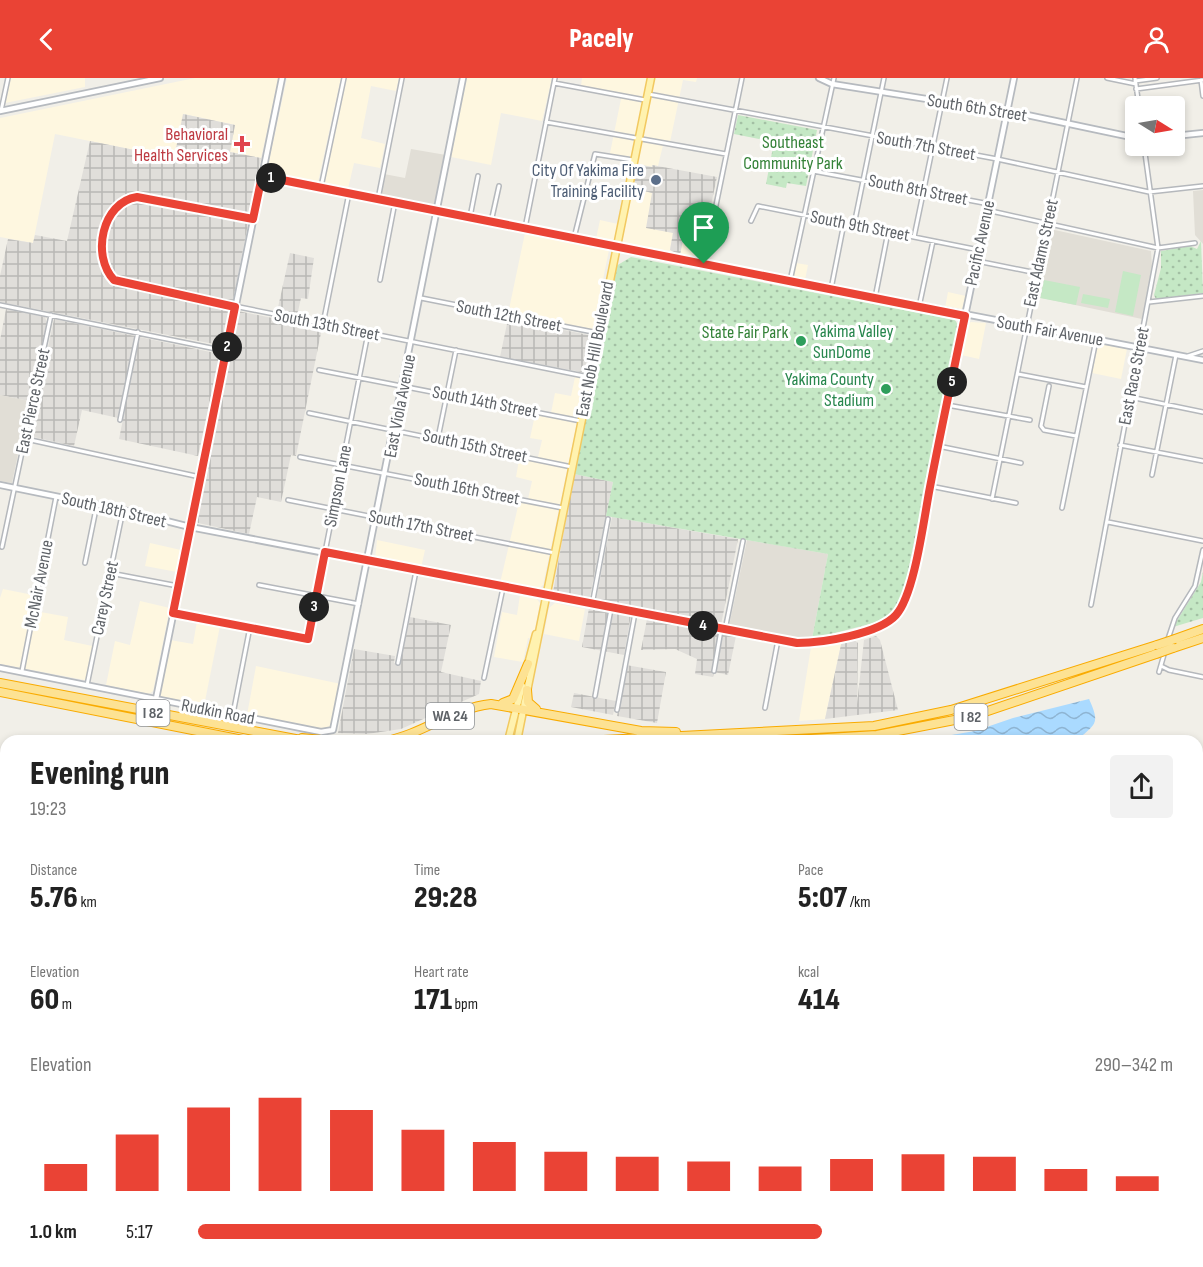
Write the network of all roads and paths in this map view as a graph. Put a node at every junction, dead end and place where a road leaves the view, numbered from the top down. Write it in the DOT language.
graph roads {
  1 [pos="8,78"];
  2 [pos="160,78"];
  3 [pos="282,78"];
  4 [pos="344,78"];
  5 [pos="402,78"];
  6 [pos="463,78"];
  7 [pos="651,78"];
  8 [pos="742,78"];
  9 [pos="819,78"];
  10 [pos="884,78"];
  11 [pos="947,78"];
  12 [pos="1014,78"];
  13 [pos="1077,78"];
  14 [pos="1107,78"];
  15 [pos="1157,78"];
  16 [pos="1202,79"];
  17 [pos="555,80"];
  18 [pos="833,81"];
  19 [pos="1135,81"];
  20 [pos="1136,89"];
  21 [pos="881,93"];
  22 [pos="1137,96"];
  23 [pos="1203,96"];
  24 [pos="647,97"];
  25 [pos="942,103"];
  26 [pos="1,111"];
  27 [pos="736,111"];
  28 [pos="1007,113"];
  29 [pos="546,122"];
  30 [pos="1068,124"];
  31 [pos="821,127"];
  32 [pos="1203,133"];
  33 [pos="1185,135"];
  34 [pos="872,136"];
  35 [pos="1125,136"];
  36 [pos="639,139"];
  37 [pos="933,147"];
  38 [pos="726,154"];
  39 [pos="1145,156"];
  40 [pos="998,159"];
  41 [pos="634,160"];
  42 [pos="813,171"];
  43 [pos="1058,173"];
  44 [pos="262,176"];
  45 [pos="478,176"];
  46 [pos="863,180"];
  47 [pos="499,186"];
  48 [pos="1203,186"];
  49 [pos="321,188"];
  50 [pos="924,191"];
  51 [pos="1149,192"];
  52 [pos="349,193"];
  53 [pos="378,199"];
  54 [pos="395,202"];
  55 [pos="988,207"];
  56 [pos="438,210"];
  57 [pos="803,215"];
  58 [pos="470,217"];
  59 [pos="253,219"];
  60 [pos="751,221"];
  61 [pos="491,222"];
  62 [pos="844,223"];
  63 [pos="1048,224"];
  64 [pos="854,225"];
  65 [pos="525,228"];
  66 [pos="888,232"];
  67 [pos="914,237"];
  68 [pos="574,238"];
  69 [pos="933,241"];
  70 [pos="1195,243"];
  71 [pos="616,247"];
  72 [pos="1158,248"];
  73 [pos="979,250"];
  74 [pos="976,261"];
  75 [pos="704,264"];
  76 [pos="1037,273"];
  77 [pos="380,280"];
  78 [pos="790,282"];
  79 [pos="831,289"];
  80 [pos="1203,296"];
  81 [pos="421,298"];
  82 [pos="875,298"];
  83 [pos="1149,303"];
  84 [pos="0,305"];
  85 [pos="235,307"];
  86 [pos="920,307"];
  87 [pos="51,315"];
  88 [pos="965,316"];
  89 [pos="323,324"];
  90 [pos="1028,326"];
  91 [pos="138,332"];
  92 [pos="368,333"];
  93 [pos="598,333"];
  94 [pos="1096,340"];
  95 [pos="412,342"];
  96 [pos="1140,348"];
  97 [pos="456,350"];
  98 [pos="226,351"];
  99 [pos="1203,351"];
  100 [pos="1176,355"];
  101 [pos="1186,357"];
  102 [pos="1203,360"];
  103 [pos="319,370"];
  104 [pos="1018,374"];
  105 [pos="589,377"];
  106 [pos="359,378"];
  107 [pos="404,386"];
  108 [pos="1048,386"];
  109 [pos="1086,387"];
  110 [pos="447,394"];
  111 [pos="1130,397"];
  112 [pos="1166,404"];
  113 [pos="947,405"];
  114 [pos="1203,412"];
  115 [pos="309,413"];
  116 [pos="1009,416"];
  117 [pos="120,420"];
  118 [pos="1030,420"];
  119 [pos="351,421"];
  120 [pos="581,421"];
  121 [pos="395,429"];
  122 [pos="1076,436"];
  123 [pos="438,438"];
  124 [pos="26,439"];
  125 [pos="1120,445"];
  126 [pos="938,446"];
  127 [pos="1156,452"];
  128 [pos="300,457"];
  129 [pos="1000,457"];
  130 [pos="1203,460"];
  131 [pos="1022,463"];
  132 [pos="342,465"];
  133 [pos="572,467"];
  134 [pos="386,473"];
  135 [pos="1152,475"];
  136 [pos="200,477"];
  137 [pos="0,485"];
  138 [pos="930,486"];
  139 [pos="14,488"];
  140 [pos="56,497"];
  141 [pos="992,499"];
  142 [pos="288,500"];
  143 [pos="1016,503"];
  144 [pos="97,504"];
  145 [pos="334,508"];
  146 [pos="563,508"];
  147 [pos="1062,508"];
  148 [pos="123,510"];
  149 [pos="378,517"];
  150 [pos="608,519"];
  151 [pos="1108,522"];
  152 [pos="190,527"];
  153 [pos="743,541"];
  154 [pos="1203,541"];
  155 [pos="2,547"];
  156 [pos="1203,550"];
  157 [pos="325,552"];
  158 [pos="555,553"];
  159 [pos="369,561"];
  160 [pos="85,563"];
  161 [pos="416,571"];
  162 [pos="110,573"];
  163 [pos="260,585"];
  164 [pos="178,586"];
  165 [pos="503,588"];
  166 [pos="316,596"];
  167 [pos="546,596"];
  168 [pos="360,604"];
  169 [pos="592,605"];
  170 [pos="1091,605"];
  171 [pos="611,609"];
  172 [pos="173,613"];
  173 [pos="635,613"];
  174 [pos="896,616"];
  175 [pos="541,621"];
  176 [pos="1203,629"];
  177 [pos="723,630"];
  178 [pos="249,632"];
  179 [pos="1203,638"];
  180 [pos="778,640"];
  181 [pos="398,663"];
  182 [pos="528,664"];
  183 [pos="1161,666"];
  184 [pos="0,668"];
  185 [pos="714,671"];
  186 [pos="22,672"];
  187 [pos="1159,672"];
  188 [pos="1203,677"];
  189 [pos="484,678"];
  190 [pos="0,683"];
  191 [pos="87,686"];
  192 [pos="527,690"];
  193 [pos="0,692"];
  194 [pos="595,696"];
  195 [pos="156,699"];
  196 [pos="491,704"];
  197 [pos="520,707"];
  198 [pos="765,708"];
  199 [pos="617,710"];
  200 [pos="539,711"];
  201 [pos="233,714"];
  202 [pos="764,733"];
  203 [pos="258,734"];
  204 [pos="218,735"];
  205 [pos="265,735"];
  206 [pos="268,735"];
  207 [pos="322,735"];
  208 [pos="332,735"];
  209 [pos="409,735"];
  210 [pos="510,735"];
  211 [pos="517,735"];
  212 [pos="719,735"];
  213 [pos="877,735"];
  1 -- 26 [label="street"];
  2 -- 26 [label="street"];
  3 -- 44 [label="street"];
  4 -- 49 [label="street"];
  5 -- 53 [label="street"];
  6 -- 56 [label="street, East Viola Avenue"];
  7 -- 24 [label="main road, East Nob Hill Boulevard"];
  8 -- 27 [label="street"];
  9 -- 18 [label="street, South 6th Street"];
  10 -- 21 [label="street"];
  11 -- 25 [label="street"];
  12 -- 28 [label="street, Pacific Avenue"];
  13 -- 30 [label="street, East Adams Street"];
  14 -- 19 [label="street"];
  15 -- 19 [label="street"];
  16 -- 20 [label="street"];
  16 -- 23 [label="street"];
  17 -- 24 [label="street, South 7th Street"];
  17 -- 29 [label="street"];
  18 -- 21 [label="street, South 6th Street"];
  18 -- 31 [label="street"];
  19 -- 20 [label="street"];
  20 -- 22 [label="street"];
  21 -- 25 [label="street, South 6th Street"];
  21 -- 34 [label="street"];
  24 -- 27 [label="street, South 7th Street"];
  24 -- 36 [label="main road, East Nob Hill Boulevard"];
  25 -- 28 [label="street, South 6th Street"];
  25 -- 37 [label="street"];
  27 -- 31 [label="street, South 7th Street"];
  27 -- 38 [label="street"];
  28 -- 30 [label="street, South 6th Street"];
  28 -- 40 [label="street, Pacific Avenue"];
  29 -- 36 [label="street"];
  29 -- 65 [label="street"];
  30 -- 35 [label="street, South 6th Street"];
  30 -- 43 [label="street, East Adams Street"];
  31 -- 34 [label="street, South 7th Street"];
  31 -- 42 [label="street"];
  32 -- 33 [label="street"];
  34 -- 37 [label="street, South 7th Street"];
  34 -- 46 [label="street"];
  36 -- 38 [label="street"];
  36 -- 41 [label="main road, East Nob Hill Boulevard"];
  37 -- 40 [label="street, South 7th Street"];
  37 -- 50 [label="street"];
  38 -- 75 [label="street"];
  39 -- 51 [label="street, East Race Street"];
  40 -- 43 [label="street, South 7th Street"];
  40 -- 55 [label="street, Pacific Avenue"];
  41 -- 68 [label="street"];
  41 -- 71 [label="main road, East Nob Hill Boulevard"];
  42 -- 46 [label="street, South 8th Street"];
  42 -- 57 [label="street"];
  43 -- 51 [label="street, South 7th Street"];
  43 -- 63 [label="street, East Adams Street"];
  44 -- 49 [label="street, South Fair Avenue"];
  44 -- 59 [label="street"];
  45 -- 58 [label="street"];
  46 -- 50 [label="street, South 8th Street"];
  46 -- 64 [label="street"];
  47 -- 61 [label="street"];
  48 -- 51 [label="street, South 7th Street"];
  49 -- 52 [label="street, South Fair Avenue"];
  50 -- 55 [label="street, South 8th Street"];
  50 -- 67 [label="street"];
  51 -- 72 [label="street, East Race Street"];
  52 -- 53 [label="street, South Fair Avenue"];
  52 -- 89 [label="street"];
  53 -- 54 [label="street, South Fair Avenue"];
  54 -- 56 [label="street, South Fair Avenue"];
  54 -- 77 [label="street"];
  55 -- 63 [label="street, South 8th Street"];
  55 -- 73 [label="street, Pacific Avenue"];
  56 -- 58 [label="street, South Fair Avenue"];
  56 -- 81 [label="street, East Viola Avenue"];
  57 -- 60 [label="street, South 9th Street"];
  57 -- 62 [label="street, South 9th Street"];
  57 -- 78 [label="street"];
  58 -- 61 [label="street, South Fair Avenue"];
  59 -- 85 [label="street"];
  59 -- 85 [label="street, South 13th Street"];
  61 -- 65 [label="street, South Fair Avenue"];
  62 -- 64 [label="street, South 9th Street"];
  62 -- 79 [label="street"];
  63 -- 72 [label="street, South 8th Street"];
  63 -- 76 [label="street, East Adams Street"];
  64 -- 66 [label="street, South 9th Street"];
  65 -- 68 [label="street, South Fair Avenue"];
  66 -- 67 [label="street, South 9th Street"];
  66 -- 82 [label="street"];
  67 -- 69 [label="street, South 9th Street"];
  68 -- 71 [label="street, South Fair Avenue"];
  69 -- 73 [label="street, South 9th Street"];
  69 -- 86 [label="street"];
  70 -- 72 [label="street, South 8th Street"];
  71 -- 75 [label="street, South Fair Avenue"];
  71 -- 93 [label="main road, East Nob Hill Boulevard"];
  72 -- 83 [label="street, East Race Street"];
  73 -- 74 [label="street, Pacific Avenue"];
  74 -- 76 [label="street"];
  74 -- 88 [label="street, Pacific Avenue"];
  75 -- 78 [label="street, South Fair Avenue"];
  76 -- 90 [label="street, East Adams Street"];
  78 -- 79 [label="street, South Fair Avenue"];
  79 -- 82 [label="street, South Fair Avenue"];
  80 -- 83 [label="street"];
  81 -- 93 [label="street, South 12th Street"];
  81 -- 95 [label="street, East Viola Avenue"];
  82 -- 86 [label="street, South Fair Avenue"];
  83 -- 96 [label="street, East Race Street"];
  84 -- 87 [label="street"];
  85 -- 89 [label="street, South 13th Street"];
  85 -- 98 [label="street"];
  86 -- 88 [label="street, South Fair Avenue"];
  87 -- 91 [label="street"];
  87 -- 124 [label="street, East Pierce Street"];
  88 -- 90 [label="street, South Fair Avenue"];
  88 -- 113 [label="street, Pacific Avenue"];
  89 -- 92 [label="street, South 13th Street"];
  90 -- 94 [label="street, South Fair Avenue"];
  90 -- 104 [label="street, East Adams Street"];
  91 -- 98 [label="street"];
  91 -- 117 [label="street"];
  92 -- 95 [label="street, South 13th Street"];
  92 -- 106 [label="street, Simpson Lane"];
  93 -- 105 [label="main road, East Nob Hill Boulevard"];
  94 -- 96 [label="street, South Fair Avenue"];
  94 -- 109 [label="street"];
  95 -- 97 [label="street, South 13th Street"];
  95 -- 107 [label="street, East Viola Avenue"];
  96 -- 100 [label="street, South Fair Avenue"];
  96 -- 111 [label="street, East Race Street"];
  97 -- 105 [label="street, South 13th Street"];
  97 -- 110 [label="street"];
  98 -- 136 [label="street"];
  99 -- 101 [label="street"];
  100 -- 101 [label="street, South Fair Avenue"];
  100 -- 112 [label="street"];
  101 -- 102 [label="street, South Fair Avenue"];
  103 -- 106 [label="street, South 14th Street"];
  104 -- 109 [label="street"];
  104 -- 116 [label="street, East Adams Street"];
  105 -- 120 [label="main road, East Nob Hill Boulevard"];
  106 -- 107 [label="street, South 14th Street"];
  106 -- 119 [label="street, Simpson Lane"];
  107 -- 110 [label="street, South 14th Street"];
  107 -- 121 [label="street, East Viola Avenue"];
  108 -- 122 [label="street"];
  109 -- 122 [label="street"];
  110 -- 120 [label="street, South 14th Street"];
  110 -- 123 [label="street"];
  111 -- 112 [label="street"];
  111 -- 125 [label="street, East Race Street"];
  112 -- 114 [label="street"];
  112 -- 127 [label="street"];
  113 -- 116 [label="street"];
  113 -- 126 [label="street, Pacific Avenue"];
  115 -- 119 [label="street, South 15th Street"];
  116 -- 118 [label="street"];
  116 -- 129 [label="street, East Adams Street"];
  119 -- 121 [label="street, South 15th Street"];
  119 -- 132 [label="street, Simpson Lane"];
  120 -- 133 [label="main road, East Nob Hill Boulevard"];
  121 -- 123 [label="street, South 15th Street"];
  121 -- 134 [label="street, East Viola Avenue"];
  122 -- 147 [label="street"];
  123 -- 133 [label="street, South 15th Street"];
  124 -- 136 [label="street"];
  124 -- 139 [label="street, East Pierce Street"];
  125 -- 127 [label="street"];
  125 -- 151 [label="street, East Race Street"];
  126 -- 129 [label="street"];
  126 -- 138 [label="street, Pacific Avenue"];
  127 -- 130 [label="street"];
  127 -- 135 [label="street"];
  128 -- 132 [label="street, South 16th Street"];
  129 -- 131 [label="street"];
  129 -- 141 [label="street, East Adams Street"];
  132 -- 134 [label="street, South 16th Street"];
  132 -- 145 [label="street, Simpson Lane"];
  133 -- 146 [label="main road, East Nob Hill Boulevard"];
  134 -- 146 [label="street, South 16th Street"];
  134 -- 149 [label="street, East Viola Avenue"];
  136 -- 152 [label="street"];
  137 -- 139 [label="street, South 18th Street"];
  138 -- 141 [label="street"];
  138 -- 174 [label="street, Pacific Avenue"];
  139 -- 140 [label="street, South 18th Street"];
  139 -- 155 [label="street, East Pierce Street"];
  140 -- 144 [label="street, South 18th Street"];
  140 -- 186 [label="street, McNair Avenue"];
  141 -- 143 [label="street"];
  142 -- 145 [label="street, South 17th Street"];
  144 -- 148 [label="street, South 18th Street"];
  144 -- 160 [label="street"];
  145 -- 149 [label="street, South 17th Street"];
  145 -- 157 [label="street, Simpson Lane"];
  146 -- 158 [label="main road, East Nob Hill Boulevard"];
  148 -- 152 [label="street, South 18th Street"];
  148 -- 162 [label="street, Carey Street"];
  149 -- 158 [label="street, South 17th Street"];
  149 -- 159 [label="street, East Viola Avenue"];
  150 -- 169 [label="street"];
  151 -- 154 [label="street"];
  151 -- 170 [label="street, East Race Street"];
  152 -- 157 [label="street, South 18th Street"];
  152 -- 164 [label="street"];
  153 -- 177 [label="street"];
  156 -- 183 [label="street"];
  157 -- 159 [label="street, South 18th Street"];
  157 -- 166 [label="street, Simpson Lane"];
  158 -- 167 [label="main road, East Nob Hill Boulevard"];
  159 -- 161 [label="street, South 18th Street"];
  159 -- 168 [label="street, East Viola Avenue"];
  161 -- 165 [label="street, South 18th Street"];
  161 -- 181 [label="street"];
  162 -- 164 [label="street"];
  162 -- 191 [label="street, Carey Street"];
  163 -- 166 [label="street"];
  164 -- 172 [label="street"];
  165 -- 167 [label="street, South 18th Street"];
  165 -- 189 [label="street"];
  166 -- 168 [label="street"];
  166 -- 172 [label="street, Simpson Lane"];
  167 -- 169 [label="street, South 18th Street"];
  167 -- 175 [label="main road, East Nob Hill Boulevard"];
  168 -- 208 [label="street, East Viola Avenue"];
  169 -- 171 [label="street, South 18th Street"];
  171 -- 173 [label="street, South 18th Street"];
  171 -- 194 [label="street"];
  172 -- 195 [label="street"];
  173 -- 177 [label="street, South 18th Street"];
  173 -- 199 [label="street"];
  174 -- 180 [label="street, South 18th Street"];
  175 -- 182 [label="main road, East Nob Hill Boulevard"];
  175 -- 192 [label="main road, East Nob Hill Boulevard"];
  176 -- 202 [label="highway, I 82, bridge"];
  177 -- 180 [label="street, South 18th Street"];
  177 -- 185 [label="street"];
  178 -- 201 [label="street"];
  179 -- 213 [label="highway, I 82, bridge"];
  180 -- 198 [label="street"];
  182 -- 196 [label="highway"];
  182 -- 197 [label="main road, East Nob Hill Boulevard"];
  183 -- 187 [label="street"];
  183 -- 188 [label="street"];
  184 -- 186 [label="street, Rudkin Road"];
  186 -- 191 [label="street, Rudkin Road"];
  190 -- 203 [label="highway, I 82"];
  191 -- 195 [label="street, Rudkin Road"];
  192 -- 197 [label="main road, East Nob Hill Boulevard"];
  192 -- 200 [label="highway"];
  193 -- 204 [label="highway, I 82"];
  195 -- 201 [label="street, Rudkin Road"];
  196 -- 197 [label="highway, WA 24"];
  196 -- 209 [label="highway, WA 24"];
  197 -- 200 [label="highway, WA 24"];
  197 -- 210 [label="main road, East Nob Hill Boulevard"];
  197 -- 211 [label="main road, East Nob Hill Boulevard"];
  200 -- 202 [label="highway, WA 24"];
  201 -- 207 [label="street, Rudkin Road"];
  202 -- 212 [label="highway, I 82"];
  203 -- 205 [label="highway, I 82"];
  203 -- 206 [label="highway"];
}
